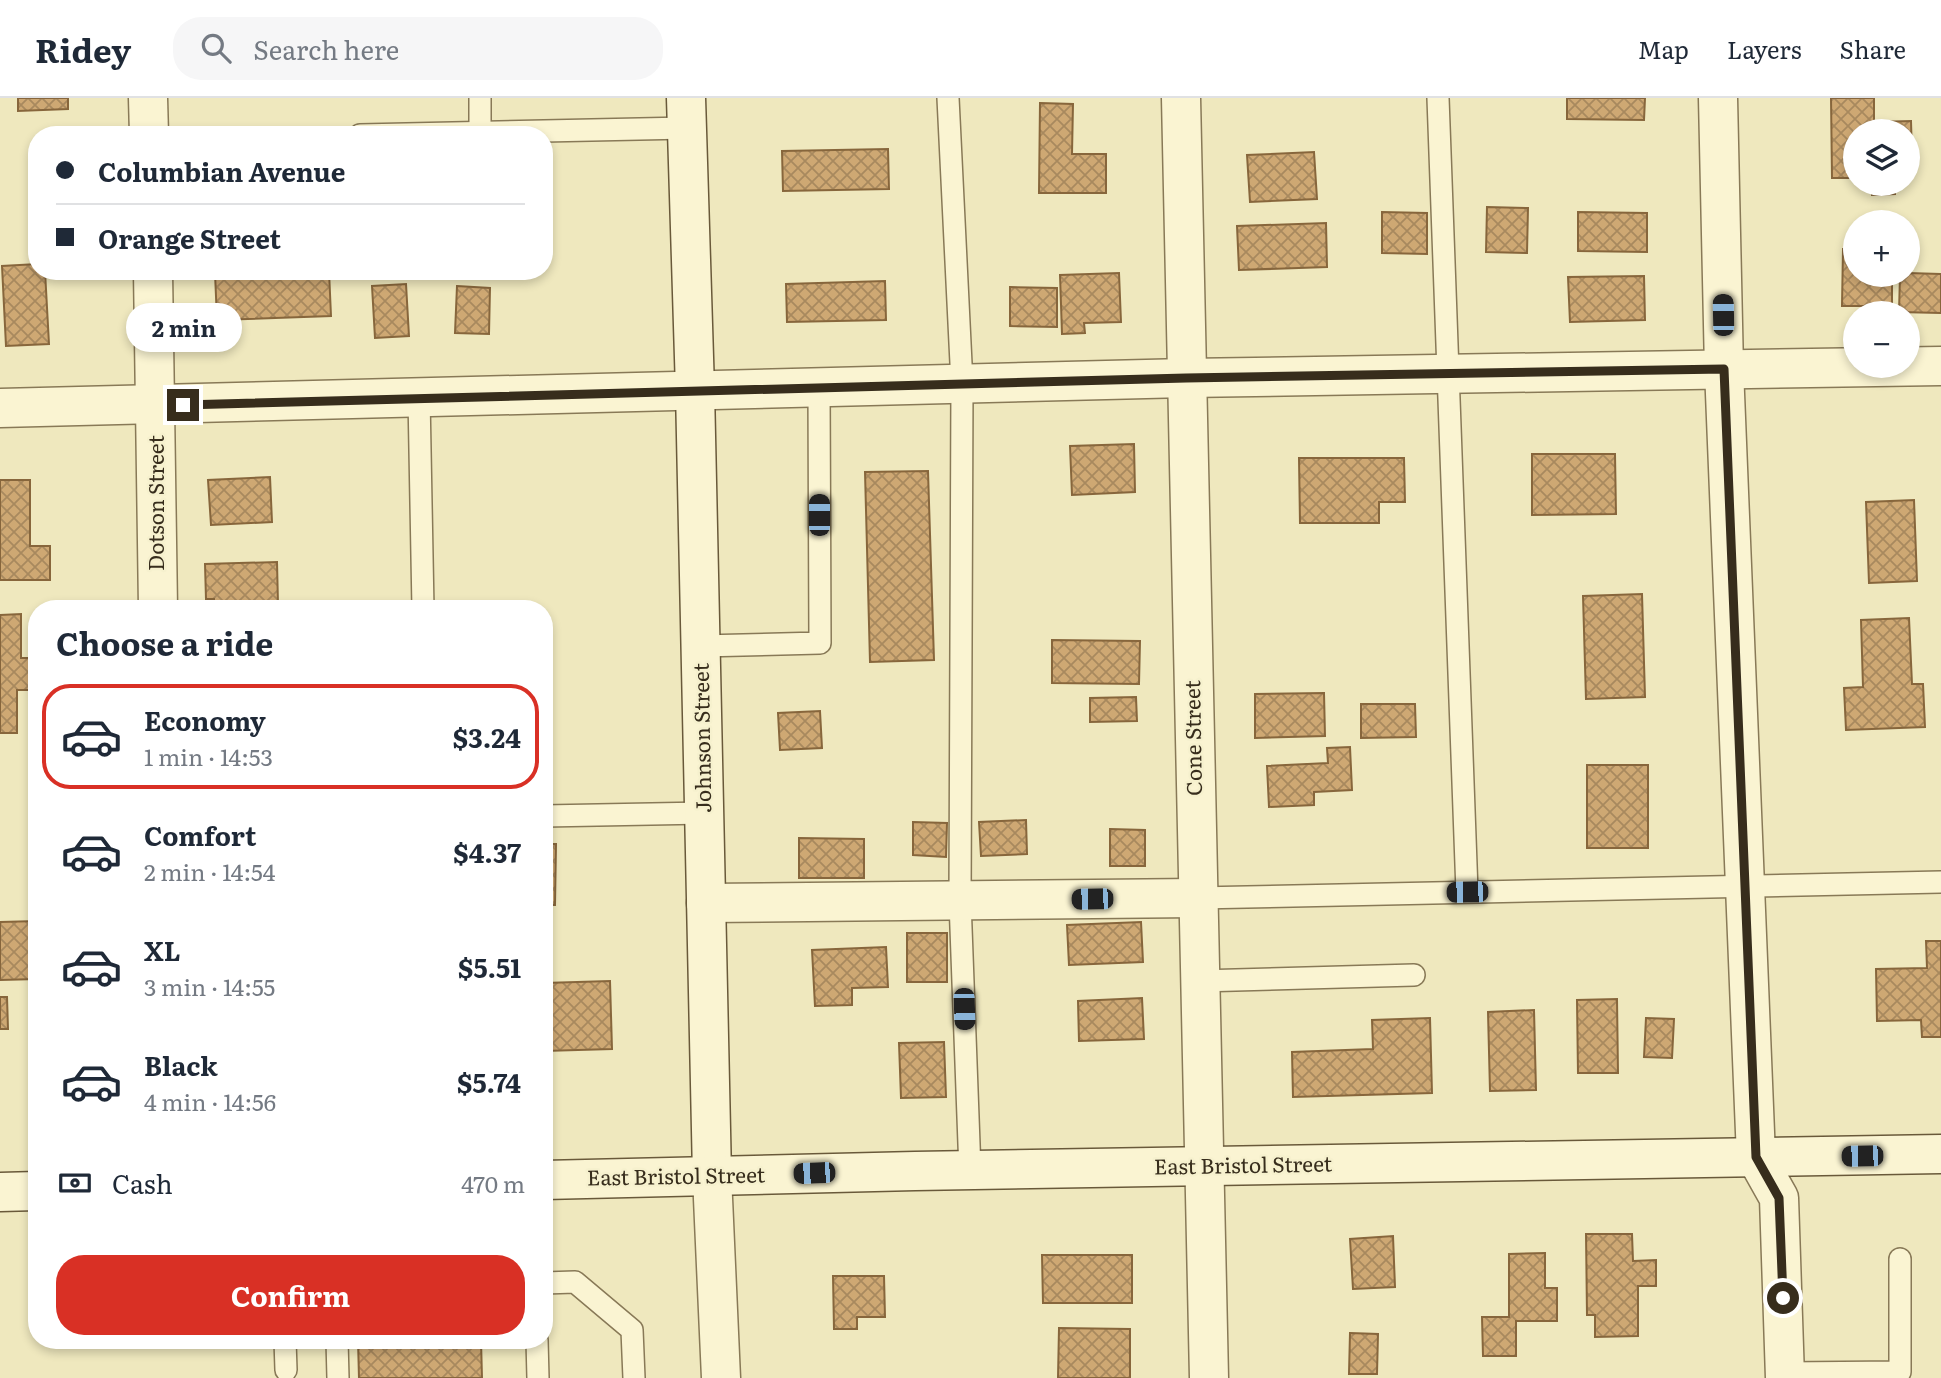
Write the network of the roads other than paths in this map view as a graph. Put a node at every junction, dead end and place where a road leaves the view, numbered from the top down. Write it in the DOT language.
graph roads {
  1 [pos="148,98"];
  2 [pos="480,98"];
  3 [pos="948,98"];
  4 [pos="1181,98"];
  5 [pos="1438,98"];
  6 [pos="1718,98"];
  7 [pos="686,113"];
  8 [pos="149,126"];
  9 [pos="480,126"];
  10 [pos="545,126"];
  11 [pos="153,280"];
  12 [pos="1941,366"];
  13 [pos="1724,369"];
  14 [pos="1448,374"];
  15 [pos="1186,378"];
  16 [pos="962,384"];
  17 [pos="819,387"];
  18 [pos="695,390"];
  19 [pos="419,397"];
  20 [pos="156,405"];
  21 [pos="0,408"];
  22 [pos="158,600"];
  23 [pos="424,600"];
  24 [pos="701,646"];
  25 [pos="705,813"];
  26 [pos="553,816"];
  27 [pos="1941,882"];
  28 [pos="1745,885"];
  29 [pos="1467,892"];
  30 [pos="1197,898"];
  31 [pos="960,901"];
  32 [pos="706,903"];
  33 [pos="1414,975"];
  34 [pos="1199,981"];
  35 [pos="1941,1154"];
  36 [pos="1756,1157"];
  37 [pos="1203,1167"];
  38 [pos="970,1171"];
  39 [pos="712,1176"];
  40 [pos="553,1180"];
  41 [pos="28,1191"];
  42 [pos="0,1192"];
  43 [pos="1900,1259"];
  44 [pos="553,1283"];
  45 [pos="285,1349"];
  46 [pos="337,1349"];
  47 [pos="537,1349"];
  48 [pos="286,1370"];
  49 [pos="1785,1376"];
  50 [pos="338,1378"];
  51 [pos="538,1378"];
  52 [pos="634,1378"];
  53 [pos="721,1378"];
  54 [pos="1209,1378"];
  1 -- 8 [label="street"];
  2 -- 9 [label="lane"];
  3 -- 16 [label="lane"];
  4 -- 15 [label="street, Cone Street"];
  5 -- 14 [label="lane"];
  6 -- 13 [label="street"];
  7 -- 10 [label="lane"];
  7 -- 18 [label="street, Johnson Street"];
  11 -- 20 [label="street, Dotson Street"];
  12 -- 13 [label="street"];
  13 -- 14 [label="street"];
  13 -- 28 [label="street"];
  14 -- 15 [label="street"];
  14 -- 29 [label="lane"];
  15 -- 16 [label="street"];
  15 -- 30 [label="street, Cone Street"];
  16 -- 17 [label="street"];
  16 -- 31 [label="lane"];
  17 -- 18 [label="street"];
  17 -- 24 [label="lane"];
  18 -- 19 [label="street"];
  18 -- 24 [label="street, Johnson Street"];
  19 -- 20 [label="street"];
  19 -- 23 [label="lane"];
  20 -- 21 [label="street"];
  20 -- 22 [label="street, Dotson Street"];
  24 -- 25 [label="street, Johnson Street"];
  25 -- 26 [label="lane"];
  25 -- 32 [label="street, Johnson Street"];
  27 -- 28 [label="lane"];
  28 -- 29 [label="lane"];
  28 -- 36 [label="street"];
  29 -- 30 [label="lane"];
  30 -- 31 [label="street"];
  30 -- 34 [label="street, Cone Street"];
  31 -- 32 [label="street"];
  31 -- 38 [label="lane"];
  32 -- 39 [label="street, Johnson Street"];
  33 -- 34 [label="lane"];
  34 -- 37 [label="street, Cone Street"];
  35 -- 36 [label="street, East Bristol Street"];
  36 -- 37 [label="street, East Bristol Street"];
  36 -- 49 [label="street"];
  37 -- 38 [label="street, East Bristol Street"];
  37 -- 54 [label="street, Cone Street"];
  38 -- 39 [label="street, East Bristol Street"];
  39 -- 40 [label="street, East Bristol Street"];
  39 -- 53 [label="street, Johnson Street"];
  41 -- 42 [label="street"];
  43 -- 49 [label="lane"];
  44 -- 52 [label="lane"];
  45 -- 48 [label="lane"];
  46 -- 50 [label="lane"];
  47 -- 51 [label="lane"];
}
